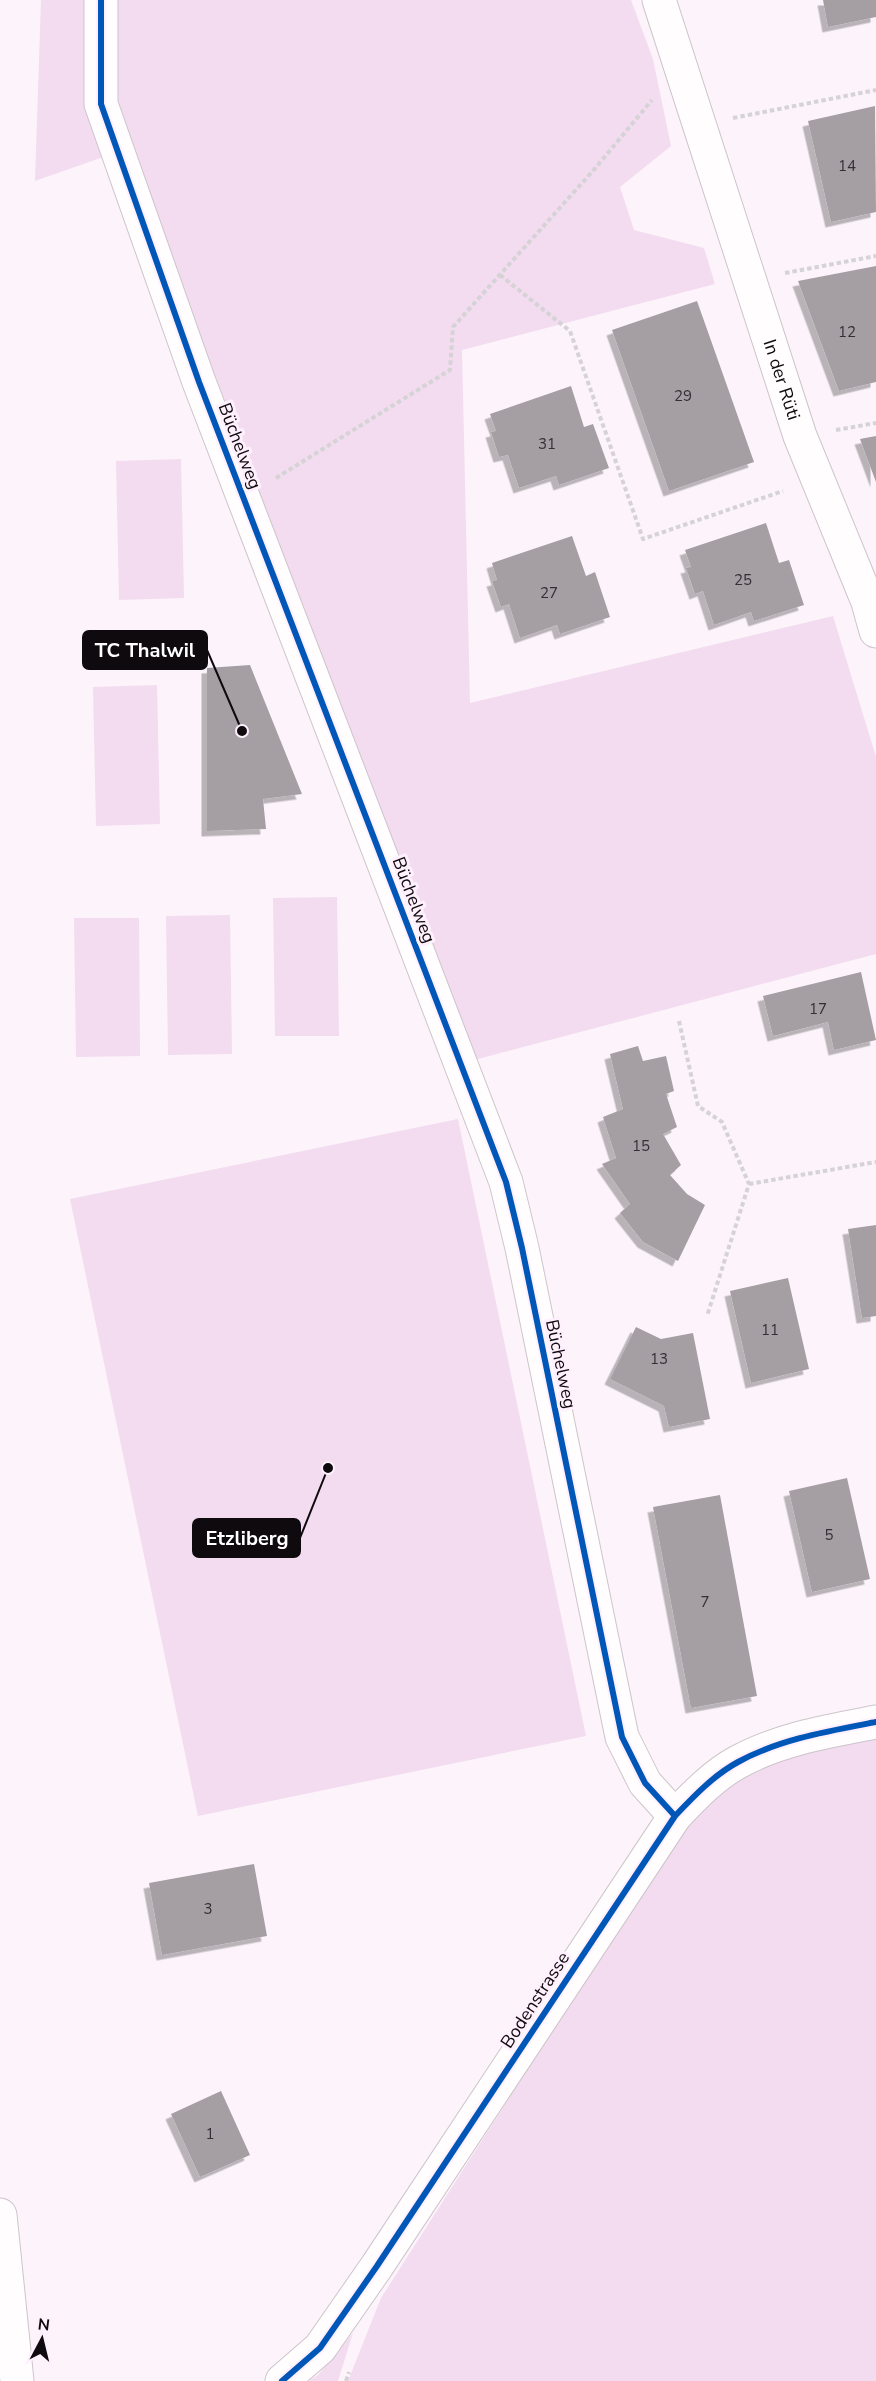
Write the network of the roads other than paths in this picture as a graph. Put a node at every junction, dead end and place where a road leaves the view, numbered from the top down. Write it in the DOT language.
graph roads {
  1 [pos="102,0"];
  2 [pos="659,0"];
  3 [pos="876,631"];
  4 [pos="876,1722"];
  5 [pos="675,1816"];
  6 [pos="0,2215"];
  7 [pos="17,2381"];
  8 [pos="282,2381"];
  1 -- 5 [label="main road, Büchelweg"];
  2 -- 3 [label="main road, In der Rüti"];
  4 -- 5 [label="main road, Bodenstrasse"];
  5 -- 8 [label="main road, Bodenstrasse"];
  6 -- 7 [label="main road"];
}
